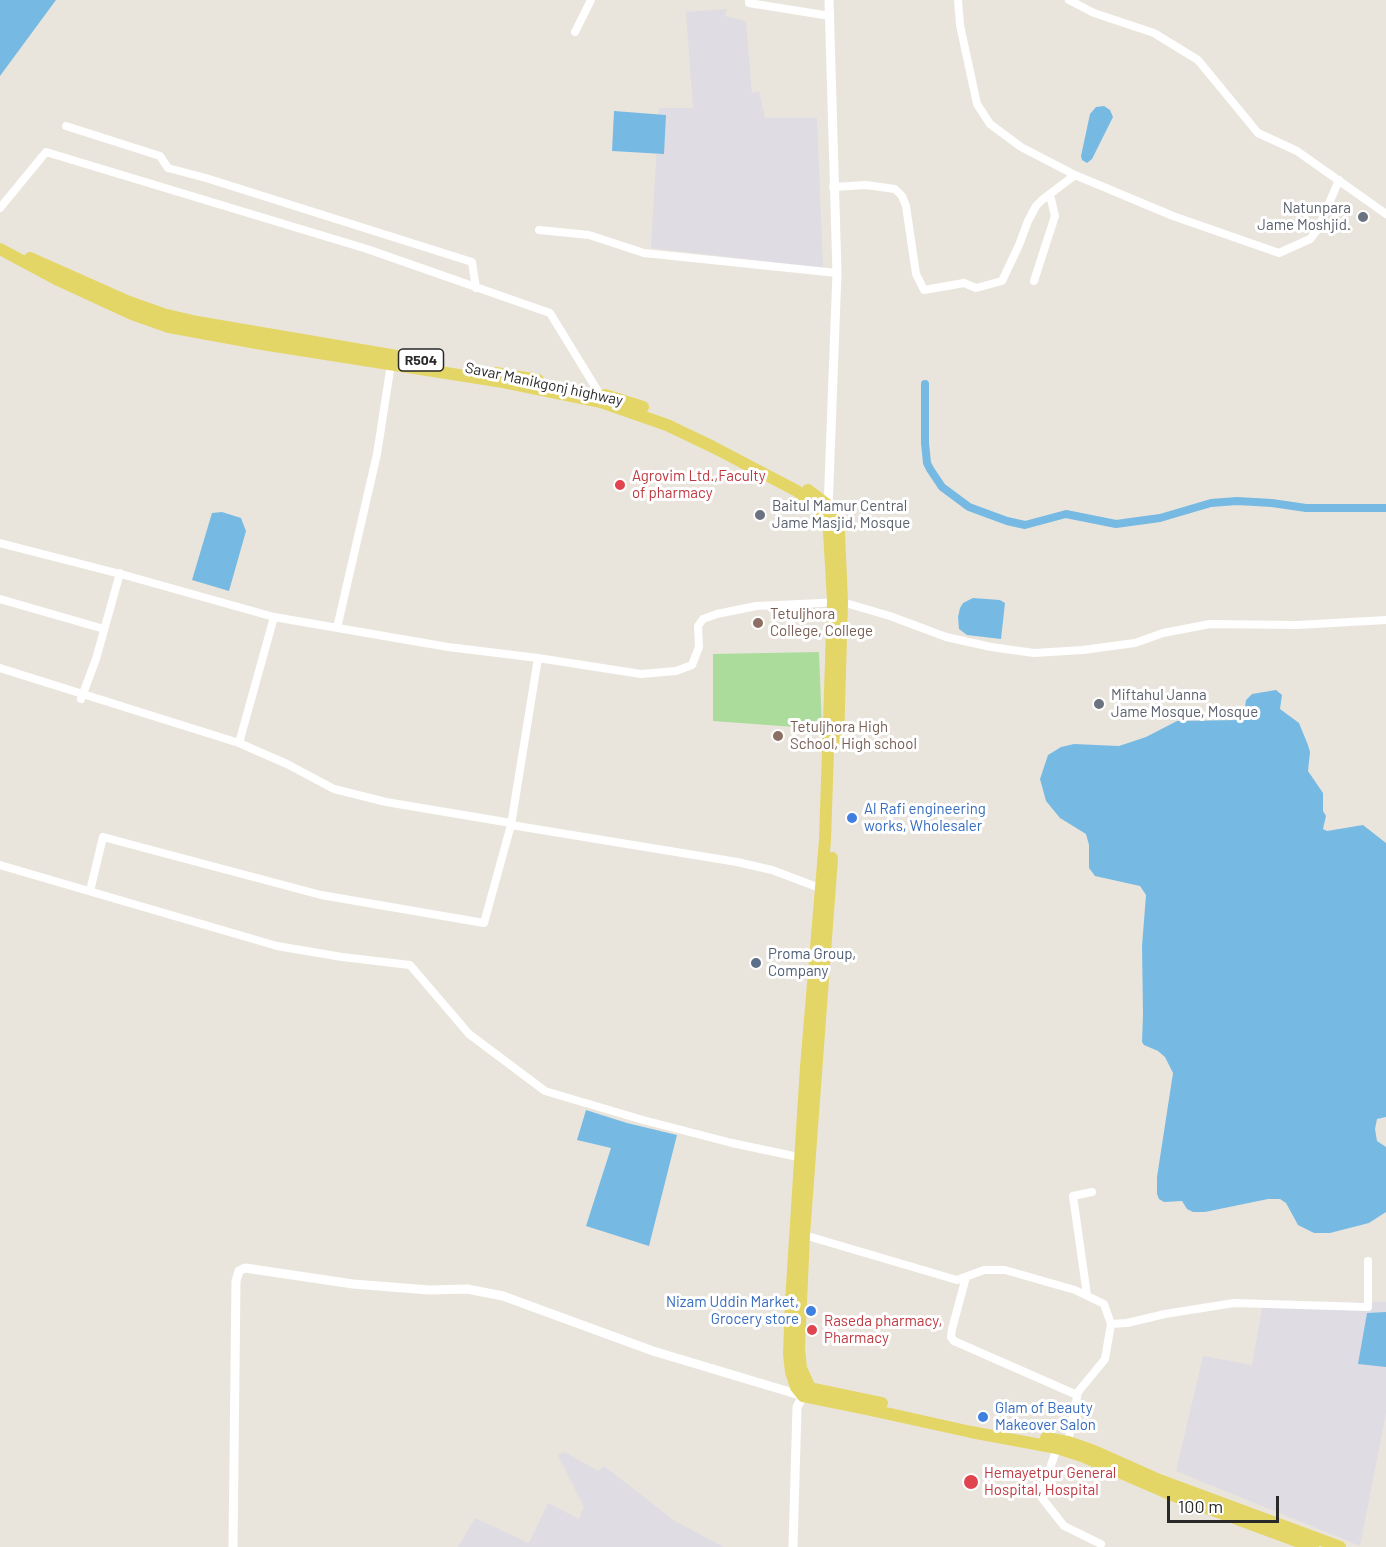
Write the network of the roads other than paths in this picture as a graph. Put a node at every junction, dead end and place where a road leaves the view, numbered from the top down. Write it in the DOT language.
graph roads {
  1 [pos="591,0"];
  2 [pos="749,0"];
  3 [pos="829,0"];
  4 [pos="958,0"];
  5 [pos="1069,0"];
  6 [pos="830,16"];
  7 [pos="575,32"];
  8 [pos="66,126"];
  9 [pos="1075,175"];
  10 [pos="1339,180"];
  11 [pos="833,187"];
  12 [pos="1050,195"];
  13 [pos="0,208"];
  14 [pos="1386,214"];
  15 [pos="539,230"];
  16 [pos="0,247"];
  17 [pos="837,273"];
  18 [pos="1034,280"];
  19 [pos="476,288"];
  20 [pos="391,364"];
  21 [pos="599,393"];
  22 [pos="827,512"];
  23 [pos="0,543"];
  24 [pos="120,573"];
  25 [pos="0,599"];
  26 [pos="838,602"];
  27 [pos="274,616"];
  28 [pos="1386,620"];
  29 [pos="104,628"];
  30 [pos="337,628"];
  31 [pos="538,658"];
  32 [pos="0,668"];
  33 [pos="82,696"];
  34 [pos="239,742"];
  35 [pos="511,824"];
  36 [pos="0,865"];
  37 [pos="826,890"];
  38 [pos="90,891"];
  39 [pos="806,1158"];
  40 [pos="1092,1192"];
  41 [pos="804,1234"];
  42 [pos="1368,1261"];
  43 [pos="966,1277"];
  44 [pos="1087,1295"];
  45 [pos="1112,1324"];
  46 [pos="800,1392"];
  47 [pos="1077,1395"];
  48 [pos="1062,1445"];
  49 [pos="1173,1491"];
  50 [pos="1101,1544"];
  51 [pos="233,1547"];
  52 [pos="793,1547"];
  53 [pos="1313,1547"];
  54 [pos="1340,1547"];
  1 -- 7 [label="street"];
  2 -- 6 [label="street"];
  3 -- 6 [label="street"];
  4 -- 9 [label="street"];
  5 -- 10 [label="street"];
  6 -- 11 [label="street"];
  8 -- 19 [label="street"];
  9 -- 10 [label="street"];
  9 -- 12 [label="street"];
  10 -- 14 [label="street"];
  11 -- 12 [label="street"];
  11 -- 17 [label="street"];
  12 -- 18 [label="street"];
  13 -- 19 [label="street"];
  15 -- 17 [label="street"];
  16 -- 20 [label="main road, R504"];
  16 -- 21 [label="main road, Savar Manikgonj highway / R504"];
  17 -- 22 [label="street"];
  19 -- 21 [label="street"];
  20 -- 22 [label="main road, R504"];
  20 -- 30 [label="street"];
  21 -- 22 [label="main road, Savar Manikgonj highway / R504"];
  22 -- 26 [label="main road, R504"];
  23 -- 24 [label="street"];
  24 -- 27 [label="street"];
  24 -- 29 [label="street"];
  25 -- 29 [label="street"];
  26 -- 28 [label="street"];
  26 -- 31 [label="street"];
  26 -- 37 [label="main road, R504"];
  27 -- 30 [label="street"];
  27 -- 34 [label="street"];
  29 -- 33 [label="street"];
  30 -- 31 [label="street"];
  31 -- 35 [label="street"];
  32 -- 33 [label="street"];
  33 -- 34 [label="street"];
  34 -- 35 [label="street"];
  35 -- 37 [label="street"];
  35 -- 38 [label="street"];
  36 -- 38 [label="street"];
  37 -- 39 [label="main road, R504"];
  38 -- 39 [label="street"];
  39 -- 41 [label="main road, R504"];
  39 -- 46 [label="main road, R504"];
  40 -- 44 [label="street"];
  41 -- 43 [label="street"];
  41 -- 46 [label="main road, R504"];
  42 -- 45 [label="street"];
  43 -- 44 [label="street"];
  43 -- 47 [label="street"];
  44 -- 45 [label="street"];
  45 -- 47 [label="street"];
  46 -- 48 [label="main road"];
  46 -- 51 [label="street"];
  46 -- 52 [label="street"];
  47 -- 48 [label="street"];
  48 -- 49 [label="main road"];
  48 -- 50 [label="street"];
  49 -- 53 [label="main road"];
  49 -- 54 [label="main road"];
}
